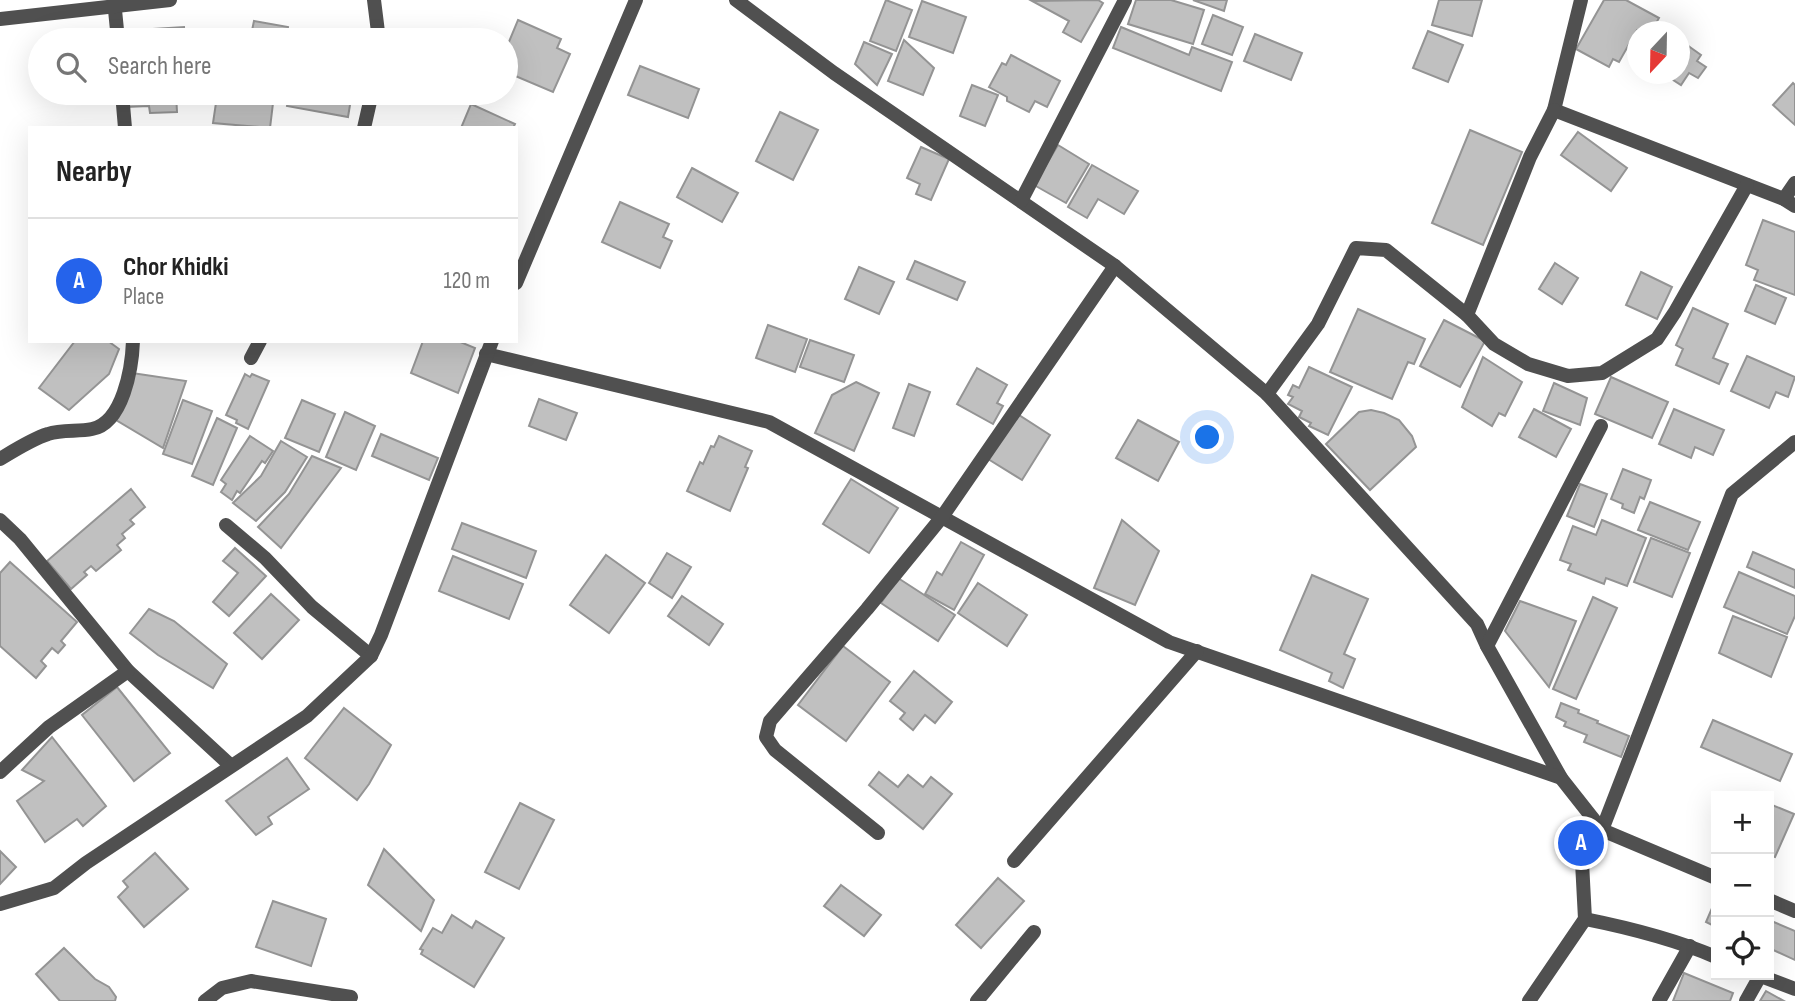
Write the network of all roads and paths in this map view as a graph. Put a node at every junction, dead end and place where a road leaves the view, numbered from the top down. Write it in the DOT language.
graph roads {
  1 [pos="170,0"];
  2 [pos="374,0"];
  3 [pos="636,0"];
  4 [pos="736,0"];
  5 [pos="1125,0"];
  6 [pos="1581,0"];
  7 [pos="115,3"];
  8 [pos="0,19"];
  9 [pos="117,28"];
  10 [pos="378,28"];
  11 [pos="123,105"];
  12 [pos="369,105"];
  13 [pos="1554,110"];
  14 [pos="125,126"];
  15 [pos="364,126"];
  16 [pos="1795,183"];
  17 [pos="1746,185"];
  18 [pos="1021,201"];
  19 [pos="1789,203"];
  20 [pos="1115,266"];
  21 [pos="518,278"];
  22 [pos="1468,315"];
  23 [pos="133,343"];
  24 [pos="259,343"];
  25 [pos="489,348"];
  26 [pos="251,358"];
  27 [pos="1267,394"];
  28 [pos="1601,426"];
  29 [pos="1795,443"];
  30 [pos="0,458"];
  31 [pos="942,516"];
  32 [pos="0,520"];
  33 [pos="226,525"];
  34 [pos="1487,646"];
  35 [pos="1198,651"];
  36 [pos="370,656"];
  37 [pos="128,671"];
  38 [pos="230,765"];
  39 [pos="0,772"];
  40 [pos="1561,778"];
  41 [pos="1602,830"];
  42 [pos="878,833"];
  43 [pos="1014,862"];
  44 [pos="1711,876"];
  45 [pos="1774,902"];
  46 [pos="0,904"];
  47 [pos="1795,911"];
  48 [pos="1585,919"];
  49 [pos="1034,932"];
  50 [pos="1690,946"];
  51 [pos="1711,955"];
  52 [pos="1756,980"];
  53 [pos="1772,980"];
  54 [pos="1795,989"];
  55 [pos="351,997"];
  56 [pos="205,1001"];
  57 [pos="976,1001"];
  58 [pos="1529,1001"];
  59 [pos="1659,1001"];
  60 [pos="1746,1001"];
  1 -- 7 [label="street"];
  2 -- 10 [label="street"];
  3 -- 21 [label="street"];
  4 -- 18 [label="street"];
  5 -- 18 [label="street"];
  6 -- 13 [label="street"];
  7 -- 8 [label="street"];
  7 -- 9 [label="street"];
  11 -- 14 [label="street"];
  12 -- 15 [label="street"];
  13 -- 17 [label="street"];
  13 -- 22 [label="street"];
  16 -- 19 [label="street"];
  17 -- 19 [label="street"];
  17 -- 22 [label="street"];
  18 -- 20 [label="street"];
  20 -- 27 [label="street"];
  20 -- 31 [label="street"];
  22 -- 27 [label="street"];
  23 -- 30 [label="street"];
  24 -- 26 [label="street"];
  25 -- 31 [label="street"];
  25 -- 36 [label="street"];
  27 -- 34 [label="street"];
  28 -- 34 [label="street"];
  29 -- 41 [label="street"];
  31 -- 35 [label="street"];
  31 -- 42 [label="street"];
  32 -- 37 [label="street"];
  33 -- 36 [label="street"];
  34 -- 40 [label="street"];
  35 -- 40 [label="street"];
  35 -- 43 [label="street"];
  36 -- 38 [label="street"];
  37 -- 38 [label="street"];
  37 -- 39 [label="street"];
  38 -- 46 [label="street"];
  40 -- 41 [label="street"];
  41 -- 44 [label="street"];
  41 -- 48 [label="street"];
  45 -- 47 [label="street"];
  48 -- 50 [label="street"];
  48 -- 58 [label="street"];
  49 -- 57 [label="street"];
  50 -- 51 [label="street"];
  50 -- 59 [label="street"];
  52 -- 60 [label="street"];
  53 -- 54 [label="street"];
  55 -- 56 [label="street"];
}
